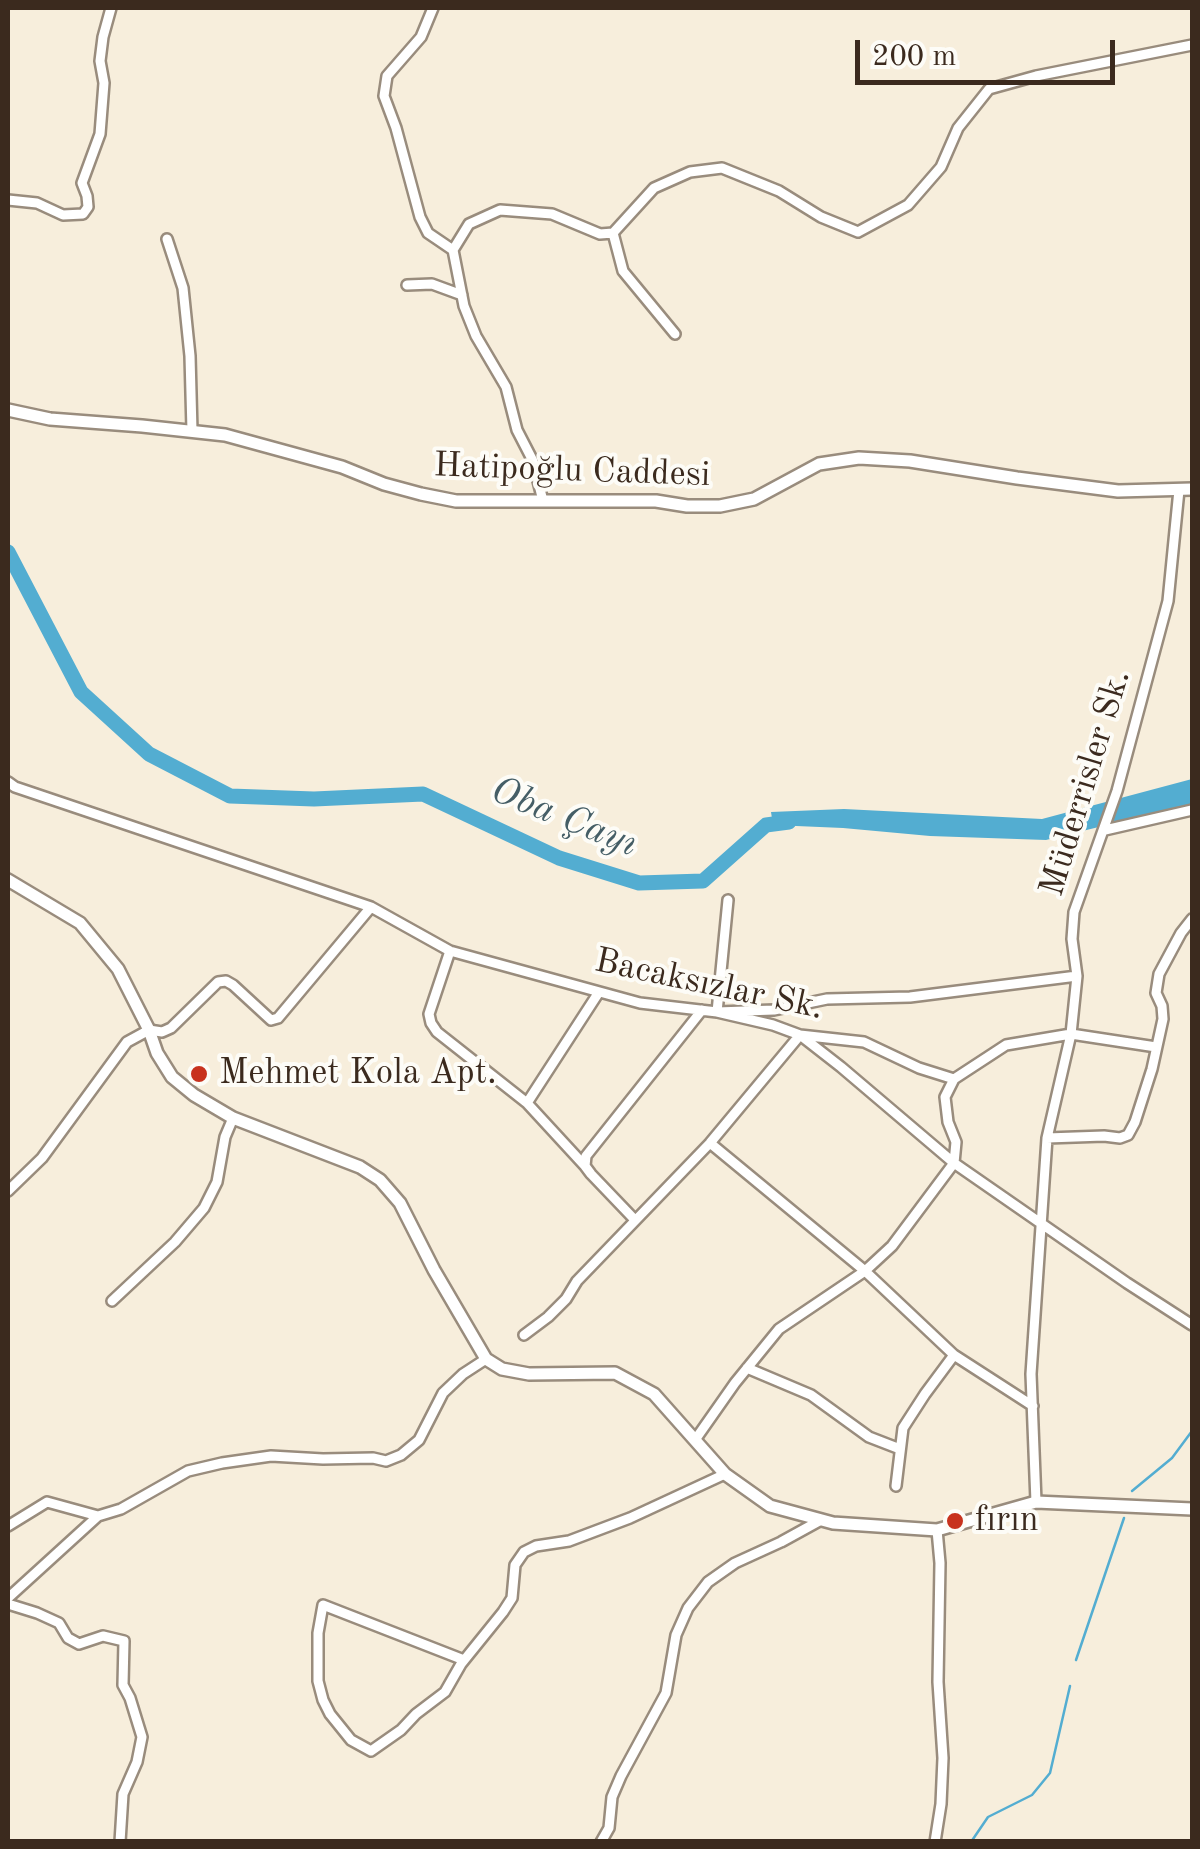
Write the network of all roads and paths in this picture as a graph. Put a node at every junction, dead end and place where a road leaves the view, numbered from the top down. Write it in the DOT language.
graph roads {
  1 [pos="111,8"];
  2 [pos="433,8"];
  3 [pos="1192,44"];
  4 [pos="8,200"];
  5 [pos="613,233"];
  6 [pos="167,239"];
  7 [pos="453,250"];
  8 [pos="407,285"];
  9 [pos="462,295"];
  10 [pos="675,334"];
  11 [pos="8,410"];
  12 [pos="192,430"];
  13 [pos="1186,489"];
  14 [pos="542,501"];
  15 [pos="8,782"];
  16 [pos="1192,810"];
  17 [pos="1105,830"];
  18 [pos="8,880"];
  19 [pos="728,900"];
  20 [pos="371,908"];
  21 [pos="1192,919"];
  22 [pos="450,951"];
  23 [pos="1078,976"];
  24 [pos="599,992"];
  25 [pos="702,1010"];
  26 [pos="717,1012"];
  27 [pos="149,1030"];
  28 [pos="1071,1034"];
  29 [pos="800,1036"];
  30 [pos="1156,1047"];
  31 [pos="954,1079"];
  32 [pos="527,1103"];
  33 [pos="233,1118"];
  34 [pos="1048,1138"];
  35 [pos="710,1142"];
  36 [pos="954,1163"];
  37 [pos="585,1166"];
  38 [pos="8,1191"];
  39 [pos="635,1220"];
  40 [pos="1042,1224"];
  41 [pos="864,1271"];
  42 [pos="112,1301"];
  43 [pos="1192,1325"];
  44 [pos="524,1335"];
  45 [pos="954,1355"];
  46 [pos="486,1358"];
  47 [pos="747,1368"];
  48 [pos="1033,1406"];
  49 [pos="695,1440"];
  50 [pos="900,1450"];
  51 [pos="725,1474"];
  52 [pos="896,1486"];
  53 [pos="1036,1502"];
  54 [pos="1192,1509"];
  55 [pos="98,1516"];
  56 [pos="821,1520"];
  57 [pos="8,1526"];
  58 [pos="936,1530"];
  59 [pos="8,1601"];
  60 [pos="464,1660"];
  61 [pos="606,1840"];
  62 [pos="120,1842"];
  63 [pos="935,1842"];
  1 -- 4 [label="street"];
  2 -- 7 [label="street"];
  3 -- 5 [label="street"];
  5 -- 7 [label="street"];
  5 -- 10 [label="street"];
  6 -- 12 [label="street"];
  7 -- 9 [label="street"];
  8 -- 9 [label="street"];
  9 -- 14 [label="street"];
  11 -- 12 [label="street, Hatipoğlu Caddesi"];
  12 -- 14 [label="street, Hatipoğlu Caddesi"];
  13 -- 14 [label="street, Hatipoğlu Caddesi"];
  13 -- 17 [label="street, Müderrisler Sk."];
  15 -- 20 [label="street, Bacaksızlar Sk."];
  16 -- 17 [label="street"];
  17 -- 23 [label="street, Müderrisler Sk."];
  18 -- 27 [label="street"];
  19 -- 26 [label="street"];
  20 -- 22 [label="street, Bacaksızlar Sk."];
  20 -- 27 [label="street"];
  21 -- 30 [label="street"];
  22 -- 24 [label="street, Bacaksızlar Sk."];
  22 -- 32 [label="street"];
  23 -- 26 [label="street"];
  23 -- 28 [label="street, Müderrisler Sk."];
  24 -- 25 [label="street, Bacaksızlar Sk."];
  24 -- 32 [label="street"];
  25 -- 26 [label="street, Bacaksızlar Sk."];
  25 -- 37 [label="street"];
  26 -- 29 [label="street, Bacaksızlar Sk."];
  27 -- 33 [label="street"];
  27 -- 38 [label="street"];
  28 -- 30 [label="street"];
  28 -- 31 [label="street"];
  28 -- 34 [label="street, Müderrisler Sk."];
  29 -- 31 [label="street, Bacaksızlar Sk."];
  29 -- 35 [label="street"];
  29 -- 36 [label="street"];
  30 -- 34 [label="street"];
  31 -- 36 [label="street"];
  32 -- 37 [label="street"];
  33 -- 42 [label="street"];
  33 -- 46 [label="street"];
  34 -- 40 [label="street, Müderrisler Sk."];
  35 -- 39 [label="street"];
  35 -- 41 [label="street"];
  36 -- 40 [label="street"];
  36 -- 41 [label="street"];
  37 -- 39 [label="street"];
  39 -- 44 [label="street"];
  40 -- 43 [label="street"];
  40 -- 48 [label="street, Müderrisler Sk."];
  41 -- 45 [label="street"];
  41 -- 47 [label="street"];
  45 -- 48 [label="street"];
  45 -- 50 [label="street"];
  46 -- 49 [label="street"];
  46 -- 55 [label="street"];
  47 -- 49 [label="street"];
  47 -- 50 [label="street"];
  48 -- 53 [label="street, Müderrisler Sk."];
  49 -- 51 [label="street"];
  50 -- 52 [label="street"];
  51 -- 56 [label="street"];
  51 -- 60 [label="street"];
  53 -- 54 [label="street"];
  53 -- 58 [label="street"];
  55 -- 57 [label="street"];
  55 -- 59 [label="street"];
  56 -- 58 [label="street"];
  56 -- 61 [label="street"];
  58 -- 63 [label="street"];
  59 -- 62 [label="street"];
  60 -- 60 [label="street"];
}
